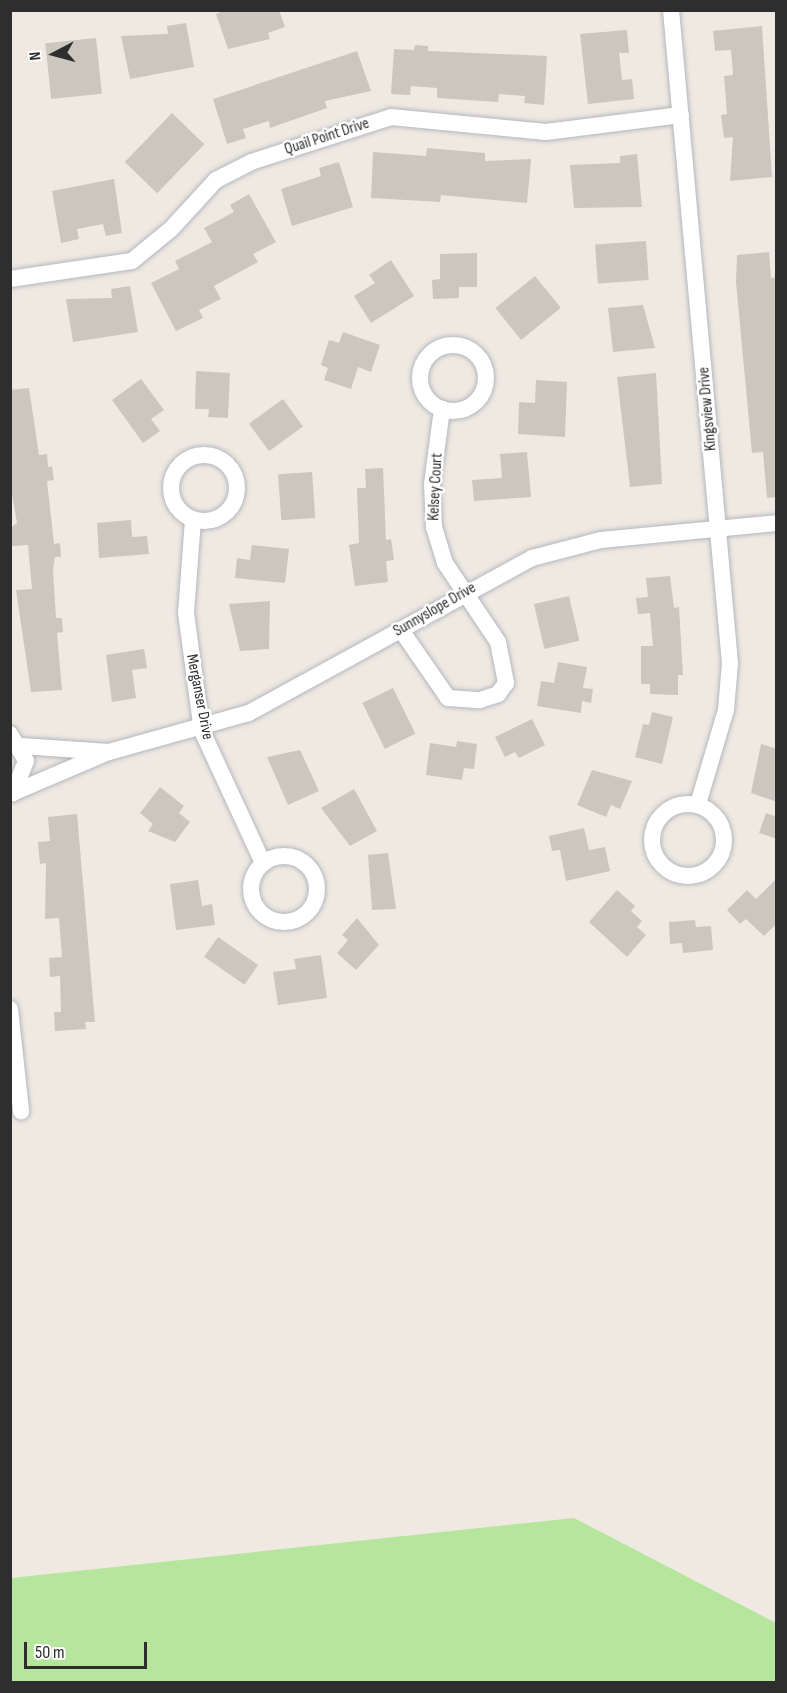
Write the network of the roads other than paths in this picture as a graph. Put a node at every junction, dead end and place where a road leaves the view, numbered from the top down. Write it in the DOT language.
graph roads {
  1 [pos="672,10"];
  2 [pos="681,115"];
  3 [pos="10,279"];
  4 [pos="442,409"];
  5 [pos="193,520"];
  6 [pos="777,523"];
  7 [pos="718,529"];
  8 [pos="464,593"];
  9 [pos="400,630"];
  10 [pos="202,731"];
  11 [pos="13,737"];
  12 [pos="109,752"];
  13 [pos="13,794"];
  14 [pos="698,804"];
  15 [pos="263,863"];
  16 [pos="10,1009"];
  17 [pos="21,1111"];
  1 -- 2 [label="street, Kingsview Drive"];
  2 -- 3 [label="street, Quail Point Drive"];
  2 -- 7 [label="street, Kingsview Drive"];
  4 -- 4 [label="street"];
  4 -- 8 [label="street, Kelsey Court"];
  5 -- 5 [label="street"];
  5 -- 10 [label="street, Merganser Drive"];
  6 -- 7 [label="street, Sunnyslope Drive"];
  7 -- 8 [label="street, Sunnyslope Drive"];
  7 -- 14 [label="street, Kingsview Drive"];
  8 -- 9 [label="street, Sunnyslope Drive"];
  8 -- 9 [label="street, Kelsey Court"];
  9 -- 10 [label="street, Sunnyslope Drive"];
  10 -- 12 [label="street, Sunnyslope Drive"];
  10 -- 15 [label="street, Merganser Drive"];
  11 -- 12 [label="street, Sunnyslope Drive"];
  11 -- 13 [label="street"];
  12 -- 13 [label="street, Sunnyslope Drive"];
  14 -- 14 [label="street"];
  15 -- 15 [label="street"];
  16 -- 17 [label="street"];
}
